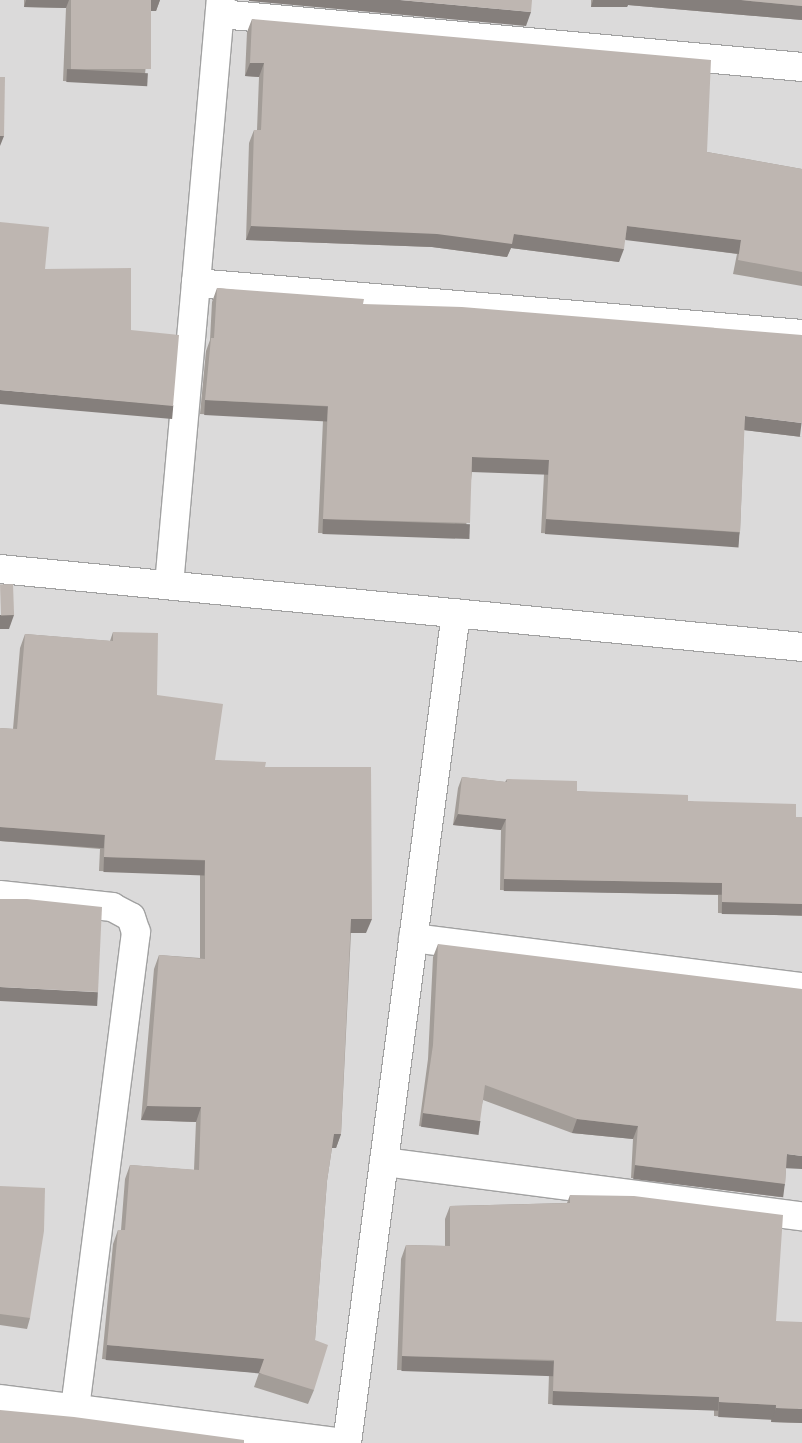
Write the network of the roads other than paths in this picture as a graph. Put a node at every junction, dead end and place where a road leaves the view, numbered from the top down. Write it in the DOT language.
graph roads {
  1 [pos="221,7"];
  2 [pos="802,67"];
  3 [pos="196,283"];
  4 [pos="802,334"];
  5 [pos="0,568"];
  6 [pos="169,585"];
  7 [pos="456,613"];
  8 [pos="802,647"];
  9 [pos="0,896"];
  10 [pos="413,938"];
  11 [pos="802,987"];
  12 [pos="384,1162"];
  13 [pos="802,1216"];
  14 [pos="0,1399"];
  15 [pos="75,1410"];
  16 [pos="346,1443"];
  1 -- 2 [label="street"];
  1 -- 3 [label="street"];
  3 -- 4 [label="street"];
  3 -- 6 [label="street"];
  5 -- 6 [label="street"];
  6 -- 7 [label="street"];
  7 -- 8 [label="street"];
  7 -- 10 [label="street"];
  9 -- 15 [label="street"];
  10 -- 11 [label="street"];
  10 -- 12 [label="street"];
  12 -- 13 [label="street"];
  12 -- 16 [label="street"];
  14 -- 15 [label="street"];
  15 -- 16 [label="street"];
}
